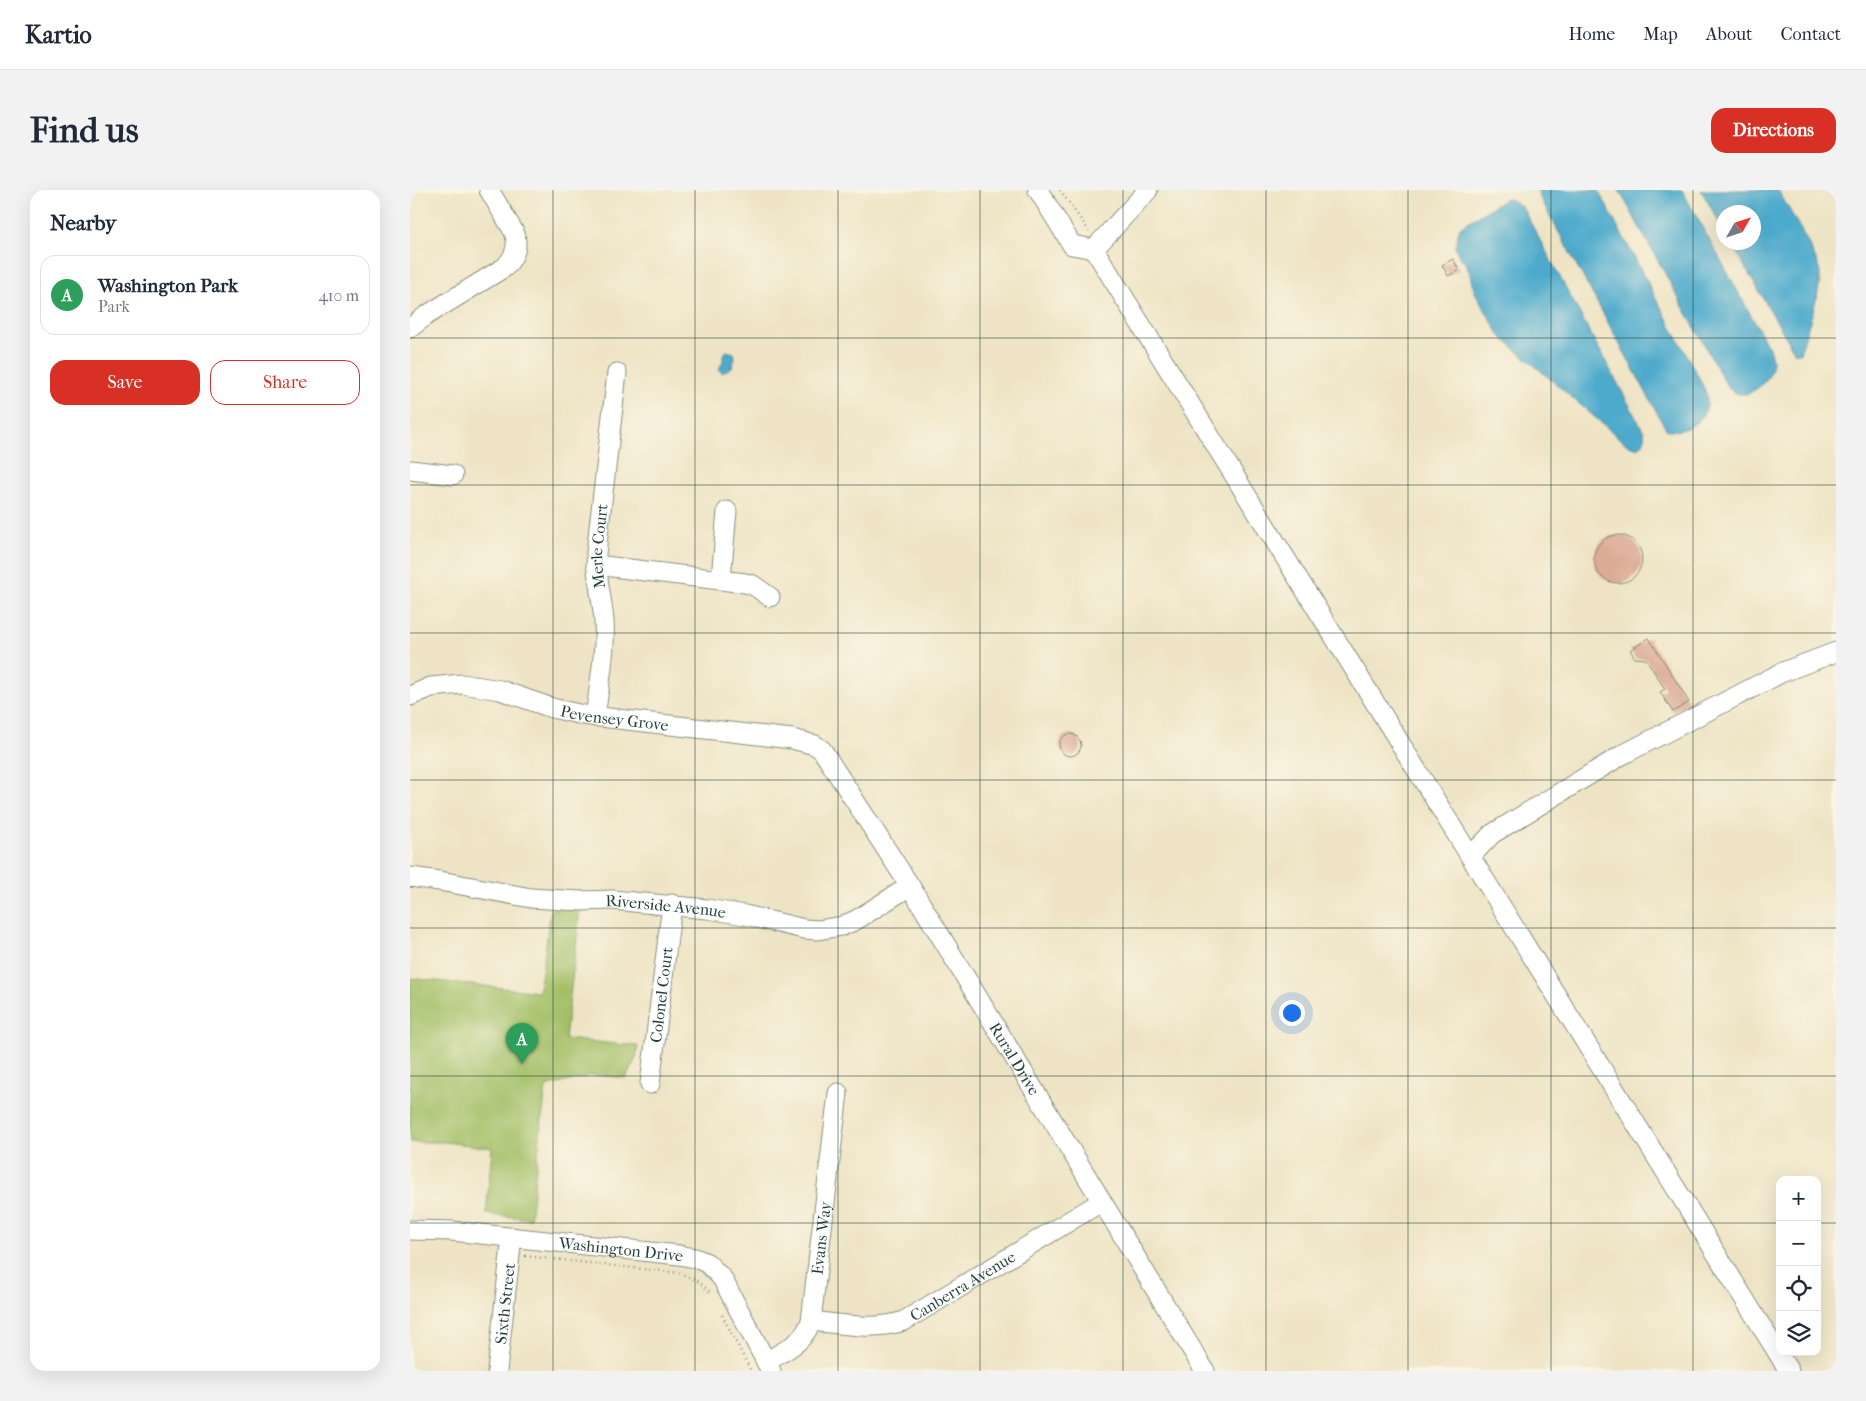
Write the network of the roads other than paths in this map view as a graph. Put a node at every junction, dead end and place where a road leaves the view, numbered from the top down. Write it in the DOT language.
graph roads {
  1 [pos="488,190"];
  2 [pos="1038,190"];
  3 [pos="1148,190"];
  4 [pos="1096,247"];
  5 [pos="410,328"];
  6 [pos="617,374"];
  7 [pos="410,470"];
  8 [pos="453,476"];
  9 [pos="727,511"];
  10 [pos="596,565"];
  11 [pos="721,579"];
  12 [pos="770,597"];
  13 [pos="1836,652"];
  14 [pos="410,696"];
  15 [pos="595,717"];
  16 [pos="822,750"];
  17 [pos="1471,856"];
  18 [pos="410,877"];
  19 [pos="910,886"];
  20 [pos="672,904"];
  21 [pos="650,1084"];
  22 [pos="838,1093"];
  23 [pos="1101,1202"];
  24 [pos="410,1230"];
  25 [pos="511,1246"];
  26 [pos="811,1321"];
  27 [pos="763,1368"];
  28 [pos="497,1371"];
  29 [pos="1205,1371"];
  30 [pos="1789,1371"];
  1 -- 5 [label="street"];
  2 -- 4 [label="street"];
  3 -- 4 [label="street"];
  4 -- 17 [label="street"];
  6 -- 10 [label="street, Merle Court"];
  7 -- 8 [label="street"];
  9 -- 11 [label="street"];
  10 -- 11 [label="street"];
  10 -- 15 [label="street, Merle Court"];
  11 -- 12 [label="street"];
  13 -- 17 [label="street"];
  14 -- 15 [label="street, Pevensey Grove"];
  15 -- 16 [label="street, Pevensey Grove"];
  16 -- 19 [label="street, Rural Drive"];
  17 -- 30 [label="street"];
  18 -- 20 [label="street, Riverside Avenue"];
  19 -- 20 [label="street, Riverside Avenue"];
  19 -- 23 [label="street, Rural Drive"];
  20 -- 21 [label="street, Colonel Court"];
  22 -- 26 [label="street, Evans Way"];
  23 -- 26 [label="street, Canberra Avenue"];
  23 -- 29 [label="street, Rural Drive"];
  24 -- 25 [label="street, Washington Drive"];
  25 -- 27 [label="street, Washington Drive"];
  25 -- 28 [label="street, Sixth Street"];
  26 -- 27 [label="street, Evans Way"];
}
